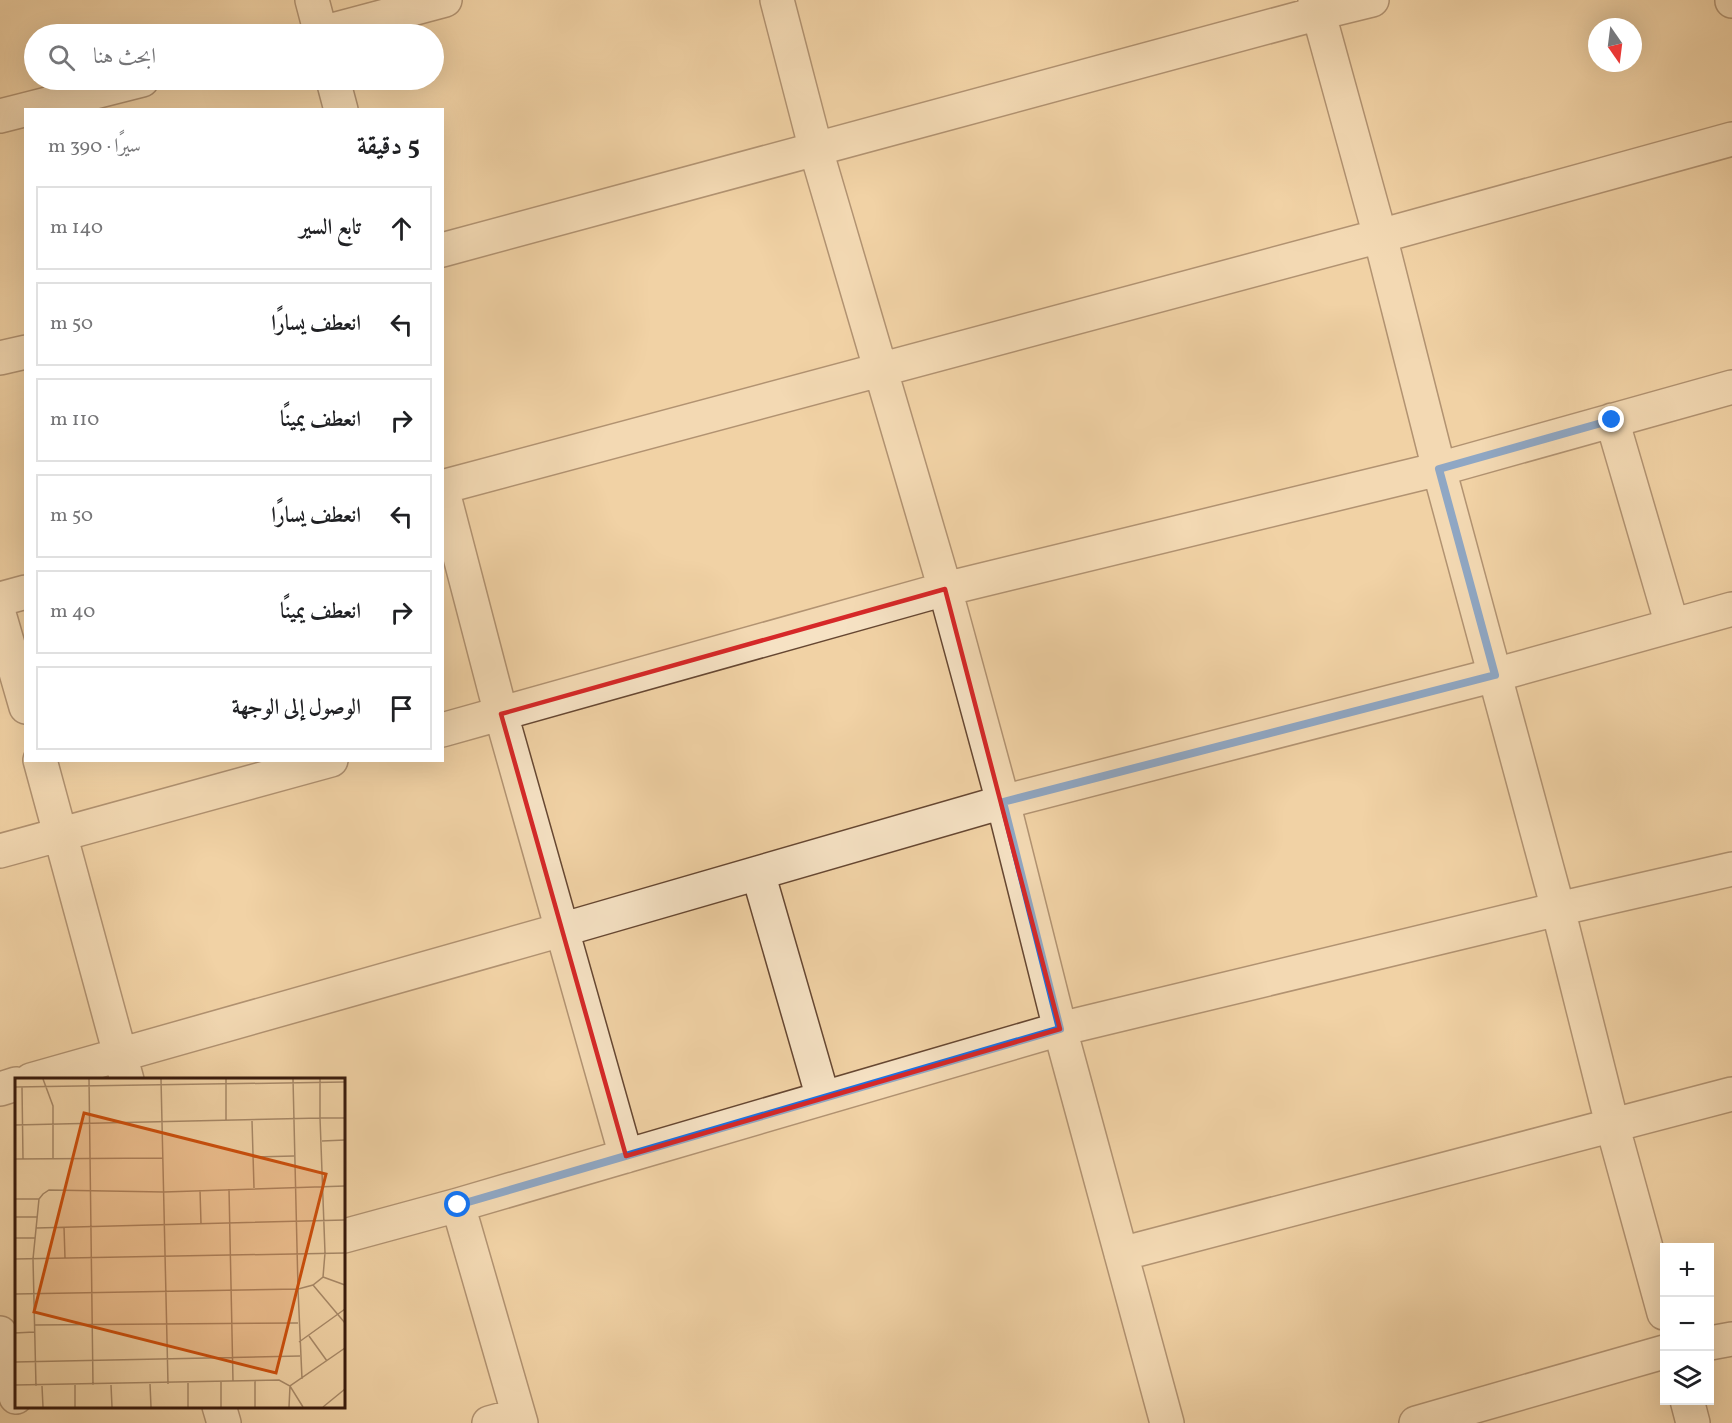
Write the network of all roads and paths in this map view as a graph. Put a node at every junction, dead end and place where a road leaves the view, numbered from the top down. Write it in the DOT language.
graph roads {
  1 [pos="312,0"];
  2 [pos="445,0"];
  3 [pos="777,0"];
  4 [pos="1372,0"];
  5 [pos="1317,6"];
  6 [pos="318,24"];
  7 [pos="357,24"];
  8 [pos="103,90"];
  9 [pos="336,90"];
  10 [pos="32,108"];
  11 [pos="340,108"];
  12 [pos="24,110"];
  13 [pos="0,116"];
  14 [pos="1732,139"];
  15 [pos="816,150"];
  16 [pos="1380,236"];
  17 [pos="444,249"];
  18 [pos="24,352"];
  19 [pos="0,358"];
  20 [pos="882,370"];
  21 [pos="1732,387"];
  22 [pos="1612,420"];
  23 [pos="1439,469"];
  24 [pos="444,486"];
  25 [pos="444,495"];
  26 [pos="945,589"];
  27 [pos="24,593"];
  28 [pos="0,599"];
  29 [pos="1732,609"];
  30 [pos="0,617"];
  31 [pos="1672,626"];
  32 [pos="1495,675"];
  33 [pos="24,700"];
  34 [pos="501,714"];
  35 [pos="444,729"];
  36 [pos="41,762"];
  37 [pos="325,762"];
  38 [pos="1003,802"];
  39 [pos="61,835"];
  40 [pos="0,851"];
  41 [pos="1732,869"];
  42 [pos="758,873"];
  43 [pos="1558,909"];
  44 [pos="561,930"];
  45 [pos="1060,1029"];
  46 [pos="123,1066"];
  47 [pos="44,1078"];
  48 [pos="15,1084"];
  49 [pos="0,1089"];
  50 [pos="1732,1094"];
  51 [pos="823,1098"];
  52 [pos="1612,1124"];
  53 [pos="626,1156"];
  54 [pos="458,1205"];
  55 [pos="345,1236"];
  56 [pos="1121,1254"];
  57 [pos="1661,1297"];
  58 [pos="15,1326"];
  59 [pos="0,1332"];
  60 [pos="1732,1339"];
  61 [pos="1714,1342"];
  62 [pos="1660,1353"];
  63 [pos="15,1392"];
  64 [pos="1688,1405"];
  65 [pos="19,1408"];
  66 [pos="219,1408"];
  67 [pos="509,1420"];
  68 [pos="23,1423"];
  69 [pos="224,1423"];
  70 [pos="1167,1423"];
  71 [pos="1416,1423"];
  72 [pos="1693,1423"];
  1 -- 6 [label="street"];
  2 -- 7 [label="street"];
  3 -- 15 [label="street"];
  4 -- 5 [label="street"];
  5 -- 15 [label="street"];
  5 -- 16 [label="street"];
  8 -- 10 [label="street"];
  9 -- 11 [label="street"];
  12 -- 13 [label="street"];
  14 -- 16 [label="street"];
  15 -- 17 [label="street"];
  15 -- 20 [label="street"];
  16 -- 20 [label="street"];
  16 -- 23 [label="street"];
  18 -- 19 [label="street"];
  20 -- 24 [label="street"];
  20 -- 26 [label="street"];
  21 -- 22 [label="street"];
  22 -- 23 [label="street"];
  22 -- 31 [label="street"];
  23 -- 26 [label="street"];
  23 -- 32 [label="street"];
  25 -- 34 [label="street"];
  26 -- 34 [label="street"];
  26 -- 38 [label="street"];
  27 -- 28 [label="street"];
  29 -- 31 [label="street"];
  30 -- 33 [label="street"];
  31 -- 32 [label="street"];
  32 -- 38 [label="street"];
  32 -- 43 [label="street"];
  34 -- 35 [label="street"];
  34 -- 44 [label="street"];
  36 -- 39 [label="street"];
  37 -- 39 [label="street"];
  38 -- 42 [label="street"];
  38 -- 45 [label="street"];
  39 -- 40 [label="street"];
  39 -- 46 [label="street"];
  41 -- 43 [label="street"];
  42 -- 44 [label="street"];
  42 -- 51 [label="street"];
  43 -- 45 [label="street"];
  43 -- 52 [label="street"];
  44 -- 46 [label="street"];
  44 -- 53 [label="street"];
  45 -- 51 [label="street"];
  45 -- 56 [label="street"];
  46 -- 47 [label="street"];
  48 -- 49 [label="street"];
  50 -- 52 [label="street"];
  51 -- 53 [label="street"];
  52 -- 56 [label="street"];
  52 -- 57 [label="street"];
  53 -- 54 [label="street"];
  54 -- 55 [label="street"];
  54 -- 67 [label="street"];
  56 -- 70 [label="street"];
  58 -- 59 [label="street"];
  59 -- 63 [label="street"];
  60 -- 61 [label="street"];
  62 -- 71 [label="street"];
  64 -- 72 [label="street"];
  65 -- 68 [label="street"];
  66 -- 69 [label="street"];
}
